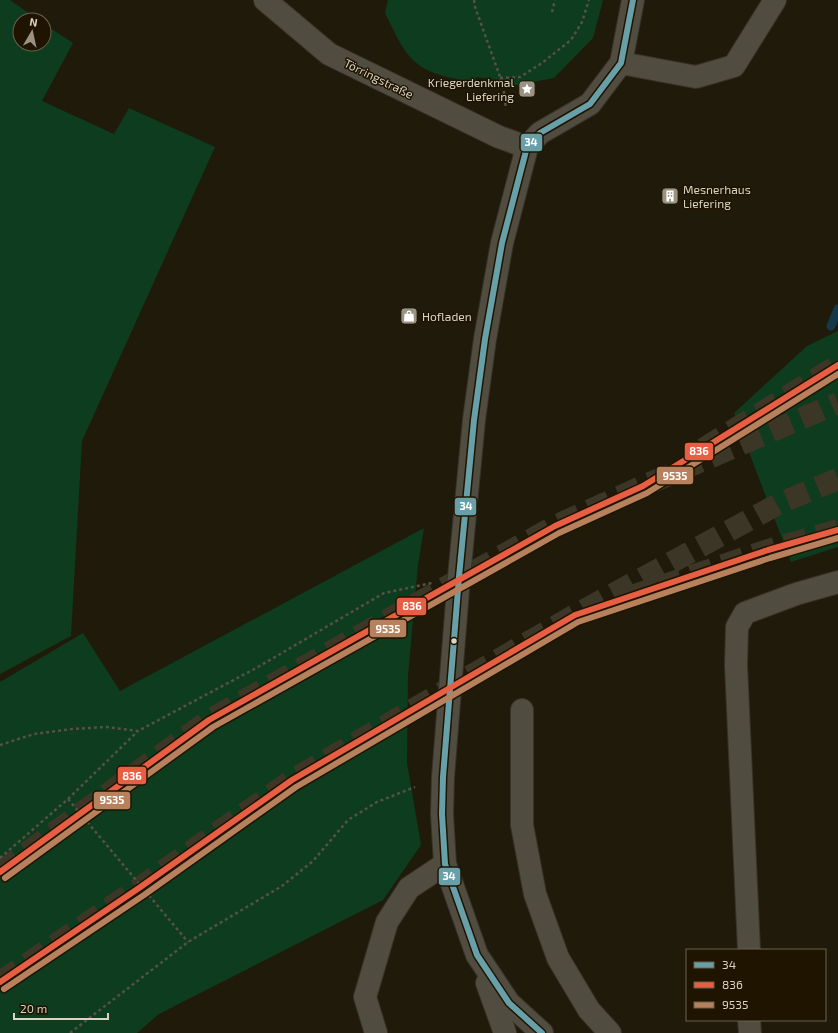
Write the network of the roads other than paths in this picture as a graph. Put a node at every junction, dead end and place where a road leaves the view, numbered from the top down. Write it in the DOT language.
graph roads {
  1 [pos="265,0"];
  2 [pos="633,0"];
  3 [pos="775,0"];
  4 [pos="621,63"];
  5 [pos="527,147"];
  6 [pos="838,582"];
  7 [pos="522,710"];
  8 [pos="445,864"];
  9 [pos="749,949"];
  10 [pos="477,955"];
  11 [pos="750,1021"];
  12 [pos="376,1033"];
  13 [pos="505,1033"];
  14 [pos="542,1033"];
  15 [pos="610,1033"];
  16 [pos="750,1033"];
  1 -- 5 [label="street, Törringstraße"];
  2 -- 4 [label="street"];
  3 -- 4 [label="street"];
  4 -- 5 [label="street"];
  5 -- 8 [label="street"];
  6 -- 9 [label="street"];
  7 -- 15 [label="street"];
  8 -- 10 [label="street"];
  8 -- 12 [label="street"];
  10 -- 13 [label="street"];
  10 -- 14 [label="street"];
  11 -- 16 [label="street"];
}
